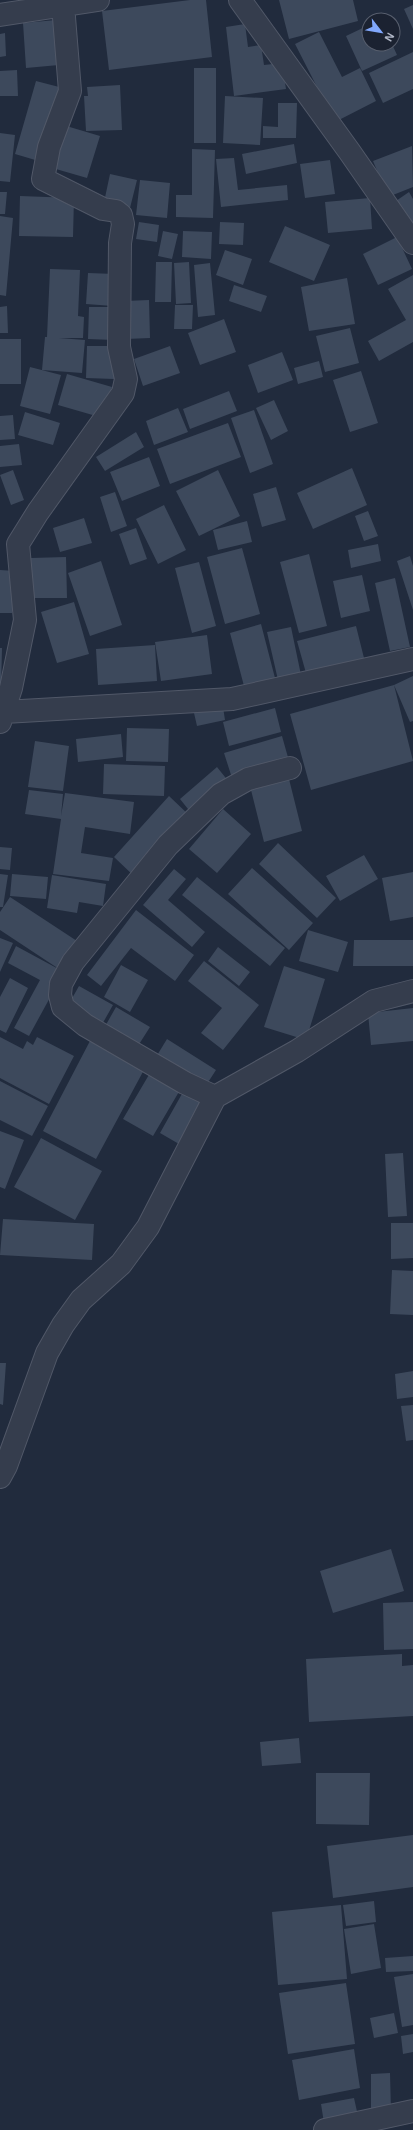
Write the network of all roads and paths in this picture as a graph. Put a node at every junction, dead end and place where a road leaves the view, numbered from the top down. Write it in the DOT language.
graph roads {
  1 [pos="98,0"];
  2 [pos="240,0"];
  3 [pos="63,6"];
  4 [pos="0,15"];
  5 [pos="413,244"];
  6 [pos="413,659"];
  7 [pos="2,717"];
  8 [pos="290,768"];
  9 [pos="413,991"];
  10 [pos="215,1096"];
  11 [pos="0,1477"];
  12 [pos="413,2111"];
  13 [pos="325,2130"];
  1 -- 3 [label="street"];
  2 -- 5 [label="street"];
  3 -- 4 [label="street"];
  3 -- 7 [label="street"];
  6 -- 7 [label="street"];
  8 -- 10 [label="street"];
  9 -- 10 [label="street"];
  10 -- 11 [label="street"];
  12 -- 13 [label="street"];
}
